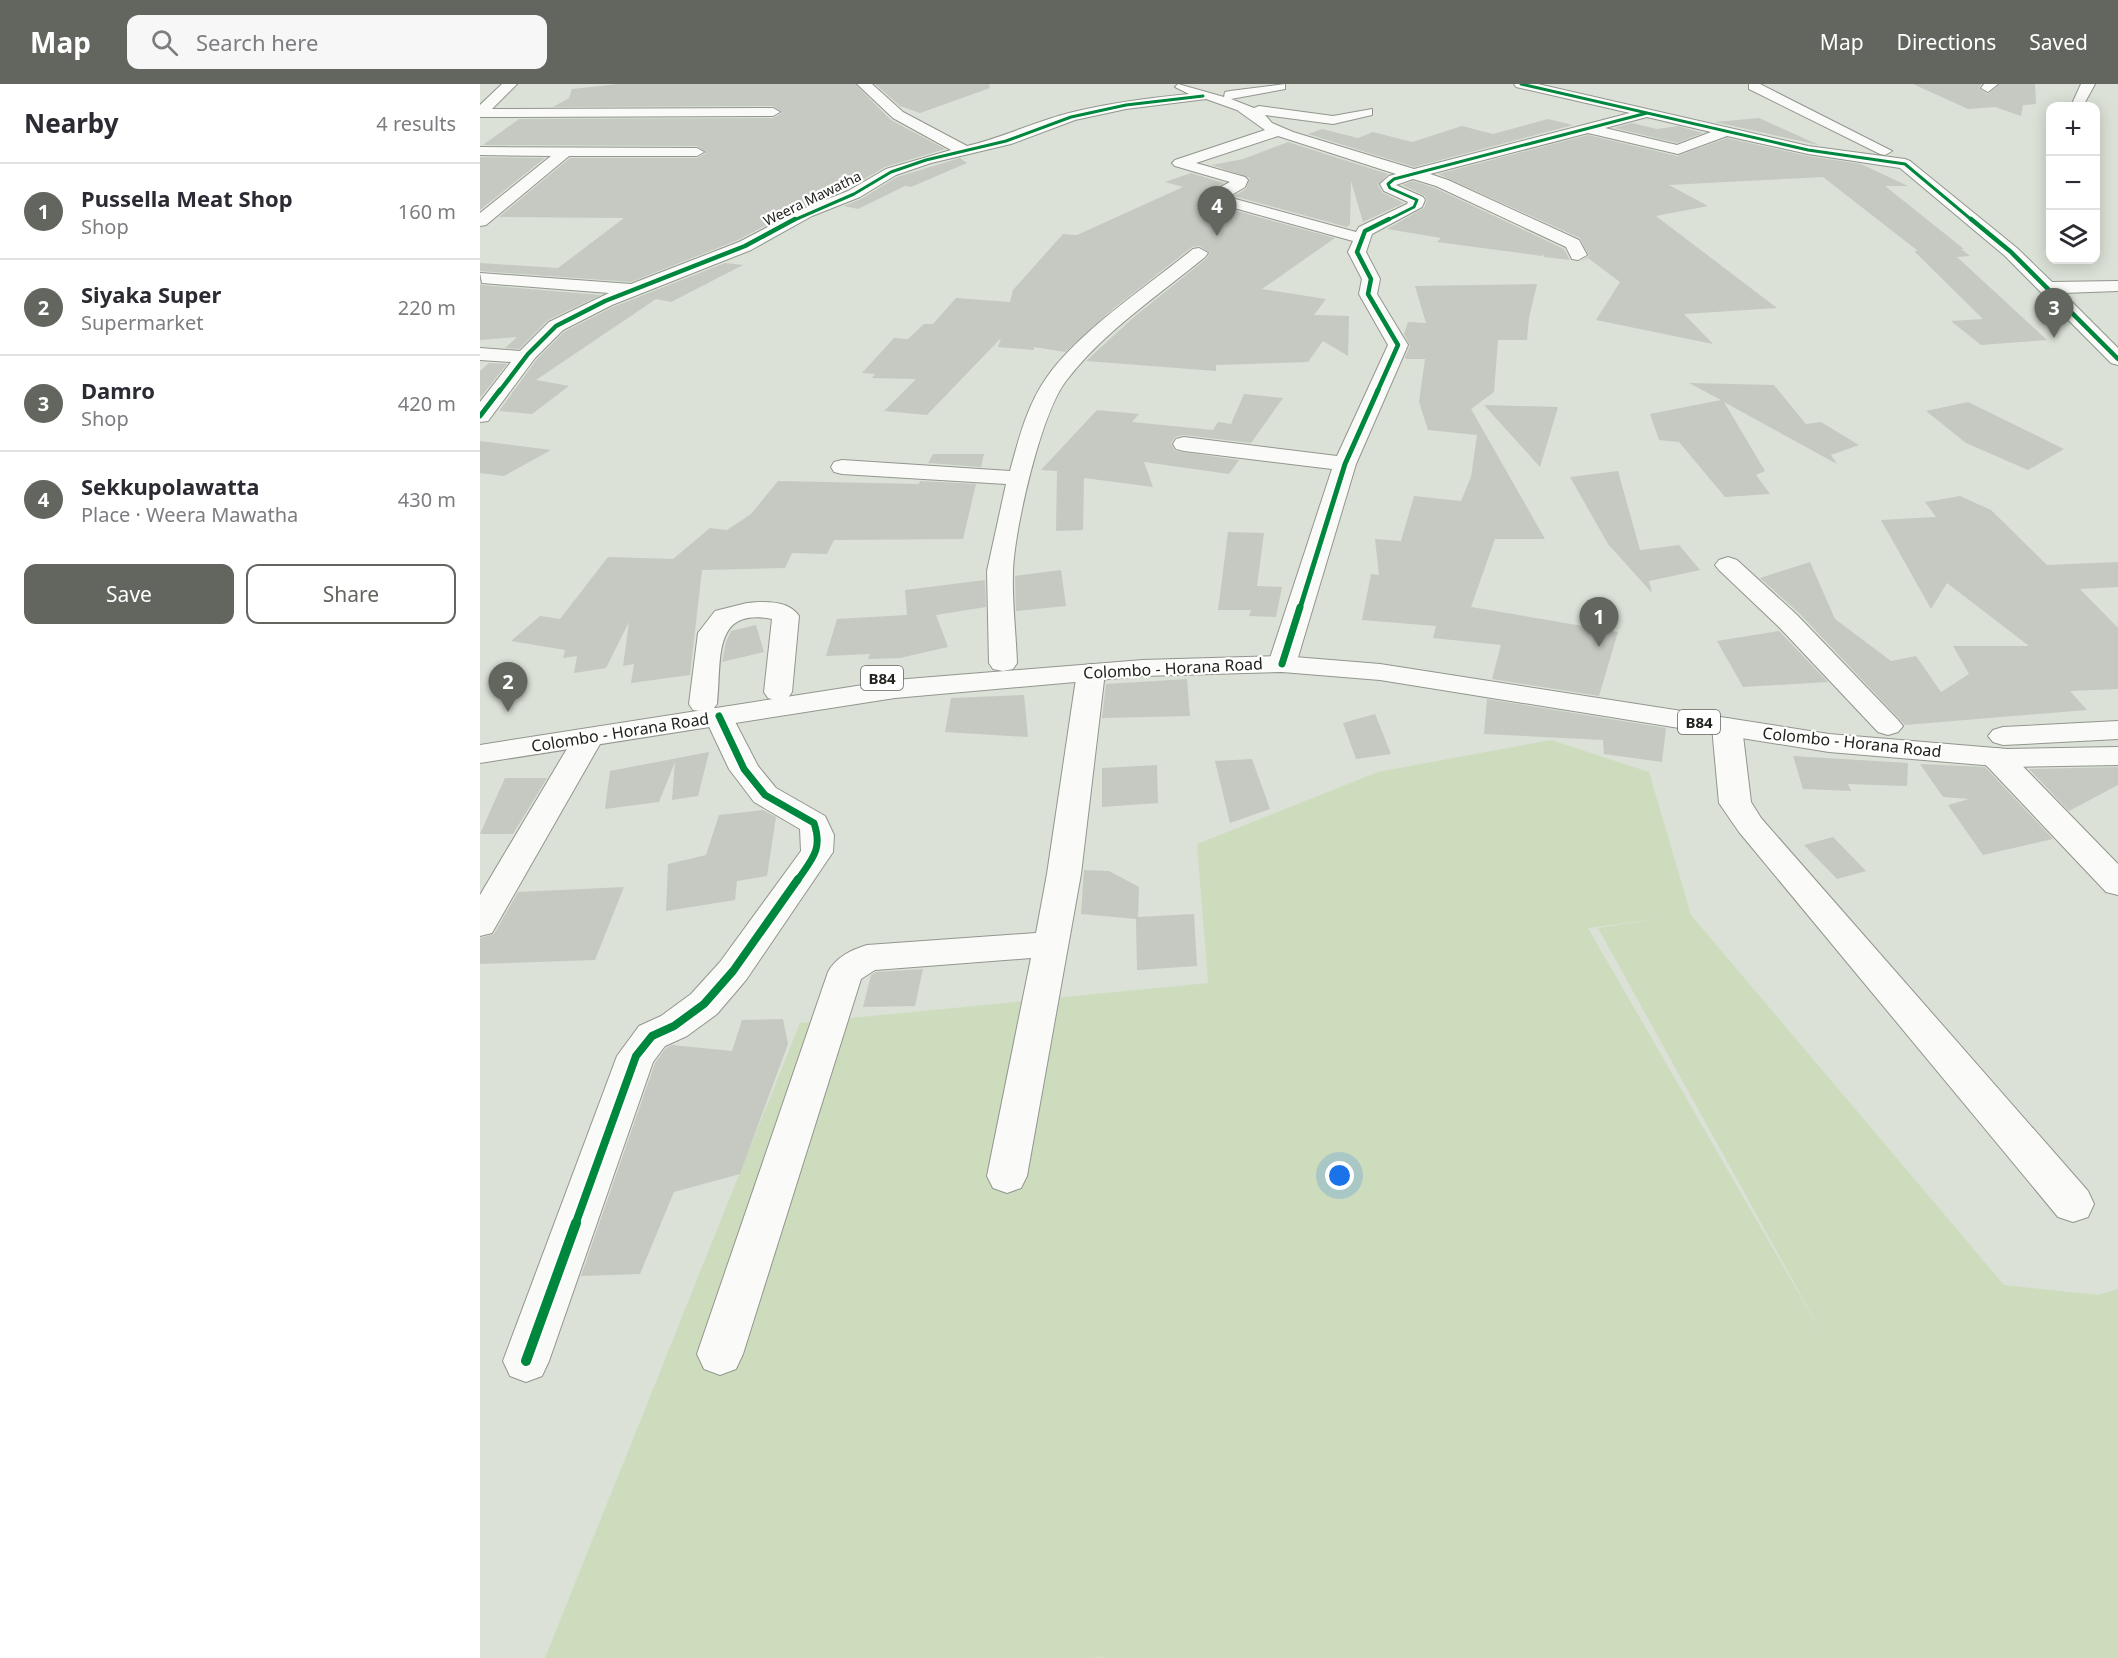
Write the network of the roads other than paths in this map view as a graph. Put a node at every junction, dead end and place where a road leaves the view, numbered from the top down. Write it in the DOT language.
graph roads {
  1 [pos="510,84"];
  2 [pos="864,84"];
  3 [pos="1175,84"];
  4 [pos="1521,84"];
  5 [pos="2088,84"];
  6 [pos="1280,86"];
  7 [pos="1754,86"];
  8 [pos="1206,97"];
  9 [pos="2079,102"];
  10 [pos="1248,110"];
  11 [pos="773,112"];
  12 [pos="1367,112"];
  13 [pos="1647,112"];
  14 [pos="480,113"];
  15 [pos="1589,128"];
  16 [pos="1278,131"];
  17 [pos="1724,132"];
  18 [pos="1808,150"];
  19 [pos="480,152"];
  20 [pos="564,152"];
  21 [pos="697,152"];
  22 [pos="968,152"];
  23 [pos="1779,159"];
  24 [pos="1895,161"];
  25 [pos="1411,174"];
  26 [pos="480,220"];
  27 [pos="1360,238"];
  28 [pos="1199,253"];
  29 [pos="1578,255"];
  30 [pos="482,278"];
  31 [pos="2118,286"];
  32 [pos="2048,288"];
  33 [pos="635,290"];
  34 [pos="2108,338"];
  35 [pos="480,354"];
  36 [pos="525,357"];
  37 [pos="2118,359"];
  38 [pos="480,416"];
  39 [pos="1184,444"];
  40 [pos="1345,464"];
  41 [pos="842,467"];
  42 [pos="1019,478"];
  43 [pos="1728,565"];
  44 [pos="1284,656"];
  45 [pos="1003,663"];
  46 [pos="1091,672"];
  47 [pos="778,692"];
  48 [pos="711,710"];
  49 [pos="1888,726"];
  50 [pos="1727,727"];
  51 [pos="2118,730"];
  52 [pos="589,737"];
  53 [pos="480,738"];
  54 [pos="480,754"];
  55 [pos="2118,756"];
  56 [pos="1996,757"];
  57 [pos="2118,884"];
  58 [pos="480,924"];
  59 [pos="1051,944"];
  60 [pos="1007,1176"];
  61 [pos="2073,1204"];
  62 [pos="720,1354"];
  63 [pos="526,1361"];
  1 -- 14 [label="street"];
  2 -- 22 [label="street"];
  3 -- 8 [label="street"];
  4 -- 13 [label="street"];
  5 -- 9 [label="street"];
  6 -- 8 [label="street, Weera Mawatha"];
  7 -- 24 [label="street"];
  8 -- 10 [label="street"];
  8 -- 22 [label="street, Weera Mawatha"];
  10 -- 12 [label="street"];
  10 -- 16 [label="street"];
  11 -- 14 [label="street"];
  13 -- 15 [label="street"];
  13 -- 17 [label="street"];
  15 -- 17 [label="street"];
  15 -- 25 [label="street"];
  16 -- 25 [label="street"];
  16 -- 27 [label="street"];
  17 -- 18 [label="street"];
  18 -- 23 [label="street"];
  18 -- 24 [label="street"];
  19 -- 20 [label="street"];
  20 -- 21 [label="street"];
  20 -- 26 [label="street"];
  22 -- 33 [label="street, Weera Mawatha"];
  24 -- 32 [label="street"];
  25 -- 27 [label="street"];
  25 -- 29 [label="street"];
  27 -- 40 [label="street"];
  28 -- 42 [label="street"];
  30 -- 33 [label="street"];
  31 -- 32 [label="street"];
  32 -- 34 [label="street"];
  33 -- 36 [label="street, Weera Mawatha"];
  34 -- 37 [label="street"];
  35 -- 36 [label="street"];
  36 -- 38 [label="street, Weera Mawatha"];
  39 -- 40 [label="street"];
  40 -- 44 [label="street"];
  41 -- 42 [label="street"];
  42 -- 45 [label="street"];
  43 -- 49 [label="street"];
  44 -- 45 [label="street, Colombo - Horana Road / B84"];
  44 -- 46 [label="street, Colombo - Horana Road / B84"];
  44 -- 49 [label="street, Colombo - Horana Road / B84"];
  44 -- 50 [label="street, Colombo - Horana Road / B84"];
  45 -- 47 [label="street, Colombo - Horana Road / B84"];
  46 -- 48 [label="street, Colombo - Horana Road / B84"];
  46 -- 59 [label="street"];
  47 -- 48 [label="street, Colombo - Horana Road / B84"];
  47 -- 48 [label="street"];
  48 -- 52 [label="street, Colombo - Horana Road / B84"];
  48 -- 53 [label="street, Colombo - Horana Road / B84"];
  48 -- 63 [label="street"];
  49 -- 51 [label="street, Colombo - Horana Road / B84"];
  50 -- 56 [label="street, Colombo - Horana Road / B84"];
  50 -- 61 [label="street"];
  52 -- 54 [label="street, Colombo - Horana Road / B84"];
  52 -- 58 [label="street"];
  55 -- 56 [label="street, Colombo - Horana Road / B84"];
  56 -- 57 [label="street"];
  59 -- 60 [label="street"];
  59 -- 62 [label="street"];
}
